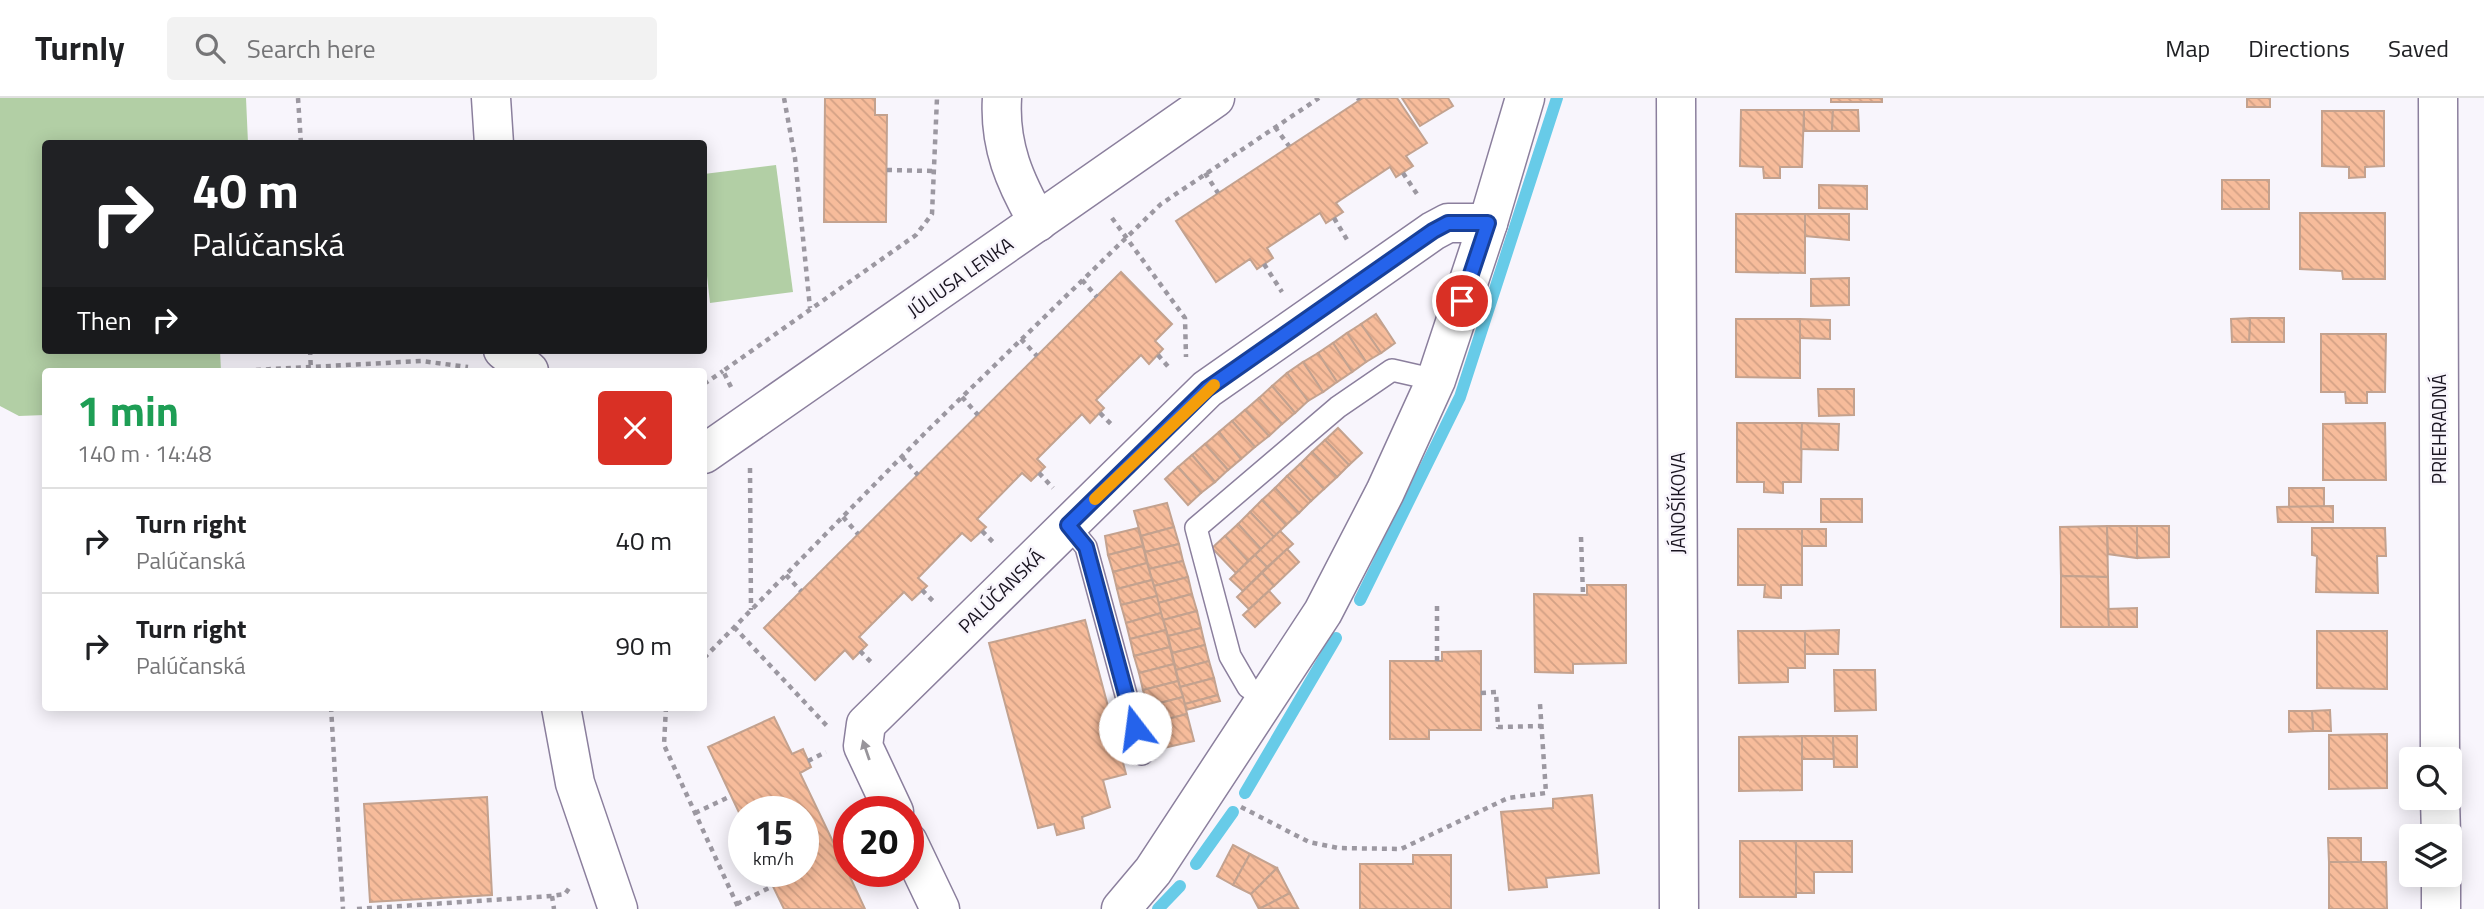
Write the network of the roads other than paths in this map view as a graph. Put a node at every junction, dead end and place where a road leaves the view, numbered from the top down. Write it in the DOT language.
graph roads {
  1 [pos="491,98"];
  2 [pos="1002,98"];
  3 [pos="1215,98"];
  4 [pos="1525,98"];
  5 [pos="1676,98"];
  6 [pos="2438,98"];
  7 [pos="494,140"];
  8 [pos="1038,222"];
  9 [pos="1488,223"];
  10 [pos="508,354"];
  11 [pos="524,368"];
  12 [pos="1436,380"];
  13 [pos="707,452"];
  14 [pos="1064,509"];
  15 [pos="1266,699"];
  16 [pos="562,711"];
  17 [pos="2440,747"];
  18 [pos="1142,754"];
  19 [pos="886,796"];
  20 [pos="924,876"];
  21 [pos="2441,887"];
  22 [pos="618,909"];
  23 [pos="940,909"];
  24 [pos="1121,909"];
  25 [pos="1679,909"];
  26 [pos="2441,909"];
  1 -- 7 [label="street"];
  2 -- 8 [label="street"];
  3 -- 8 [label="street, JÚLIUSA LENKA"];
  4 -- 9 [label="street"];
  5 -- 25 [label="street, JÁNOŠÍKOVA"];
  6 -- 17 [label="street, PRIEHRADNÁ"];
  8 -- 13 [label="street, JÚLIUSA LENKA"];
  9 -- 12 [label="street"];
  9 -- 14 [label="street, PALÚČANSKÁ"];
  10 -- 11 [label="street"];
  12 -- 15 [label="street"];
  12 -- 15 [label="lane"];
  14 -- 18 [label="lane"];
  19 -- 14 [label="street, PALÚČANSKÁ, one-way"];
  15 -- 24 [label="street"];
  16 -- 22 [label="street"];
  20 -- 23 [label="street"];
  21 -- 26 [label="street"];
}
